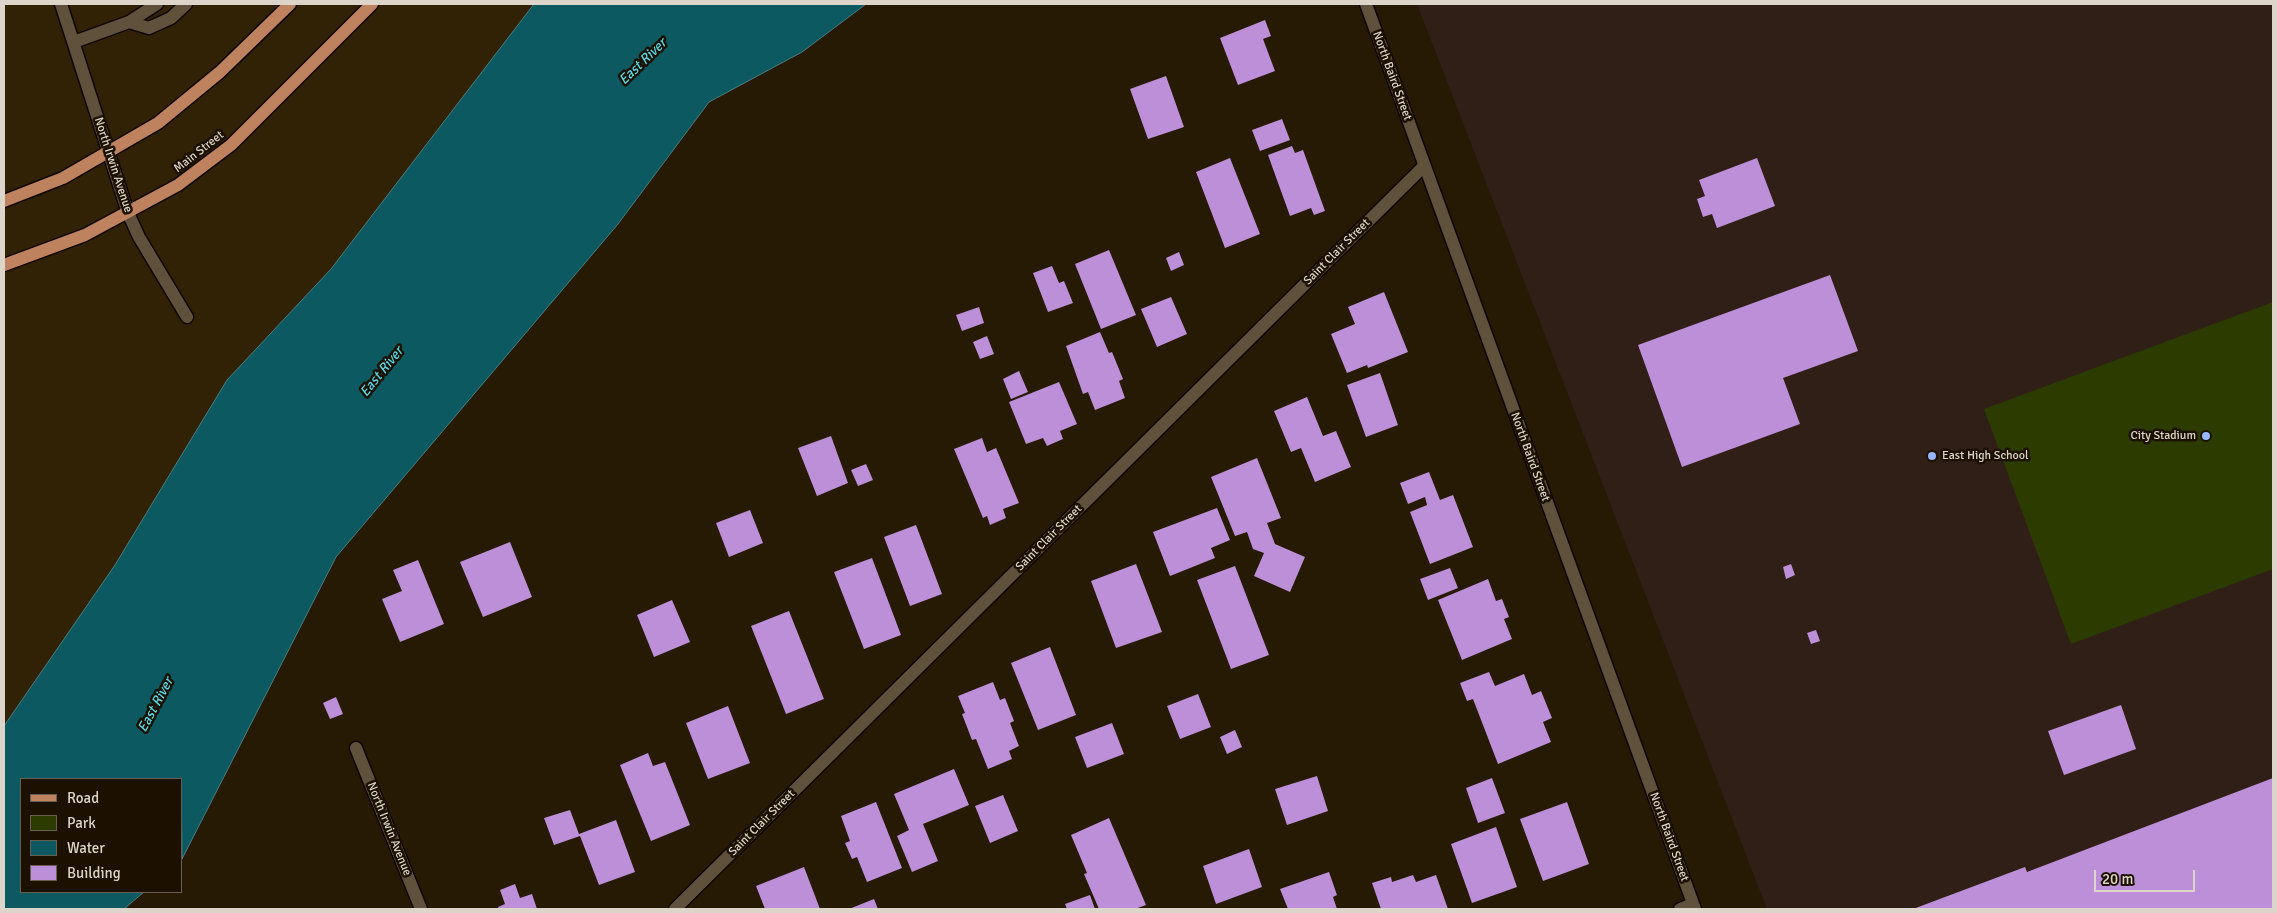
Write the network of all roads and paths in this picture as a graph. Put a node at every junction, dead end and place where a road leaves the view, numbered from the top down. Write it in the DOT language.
graph roads {
  1 [pos="61,4"];
  2 [pos="157,4"];
  3 [pos="186,4"];
  4 [pos="290,4"];
  5 [pos="372,4"];
  6 [pos="1366,4"];
  7 [pos="129,22"];
  8 [pos="74,42"];
  9 [pos="107,152"];
  10 [pos="1424,166"];
  11 [pos="4,201"];
  12 [pos="128,213"];
  13 [pos="4,265"];
  14 [pos="186,317"];
  15 [pos="356,748"];
  16 [pos="1694,907"];
  17 [pos="421,909"];
  18 [pos="675,909"];
  19 [pos="1680,909"];
  1 -- 8 [label="street, North Irwin Avenue"];
  2 -- 7 [label="street"];
  3 -- 7 [label="street"];
  4 -- 9 [label="main road"];
  5 -- 12 [label="main road, Main Street"];
  6 -- 10 [label="street, North Baird Street"];
  7 -- 8 [label="street"];
  8 -- 9 [label="street, North Irwin Avenue"];
  9 -- 11 [label="main road"];
  9 -- 12 [label="street, North Irwin Avenue"];
  10 -- 16 [label="street, North Baird Street"];
  10 -- 18 [label="street, Saint Clair Street"];
  12 -- 13 [label="main road, Main Street"];
  12 -- 14 [label="street, North Irwin Avenue"];
  15 -- 17 [label="street, North Irwin Avenue"];
  16 -- 19 [label="street"];
}
